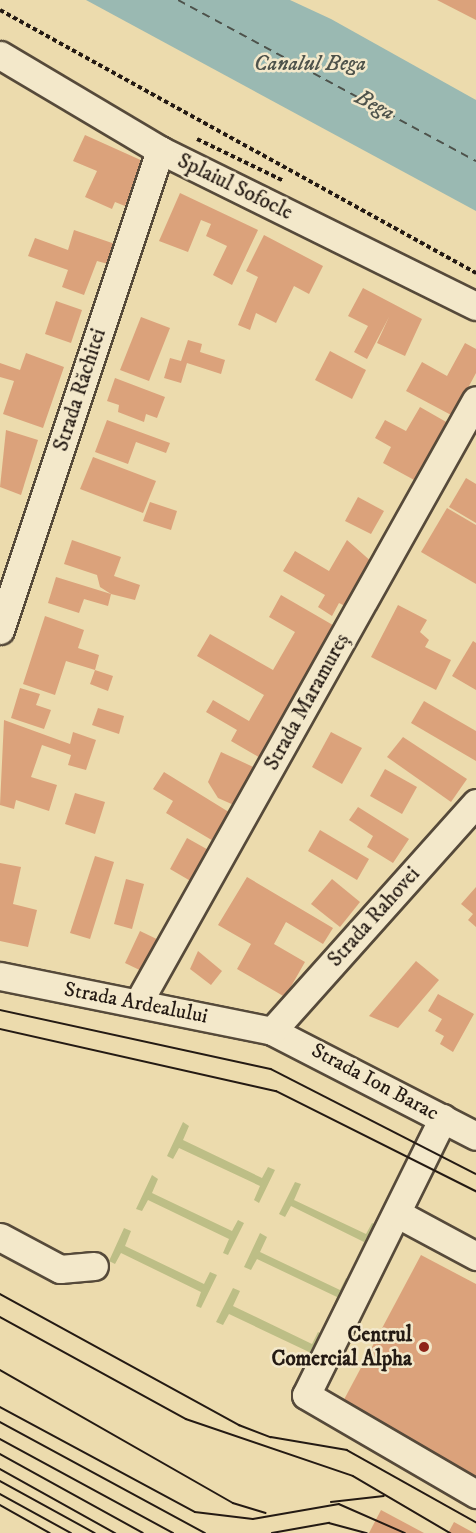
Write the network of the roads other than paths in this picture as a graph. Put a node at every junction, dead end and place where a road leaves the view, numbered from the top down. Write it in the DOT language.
graph roads {
  1 [pos="0,55"];
  2 [pos="160,150"];
  3 [pos="476,306"];
  4 [pos="476,400"];
  5 [pos="0,630"];
  6 [pos="476,803"];
  7 [pos="0,976"];
  8 [pos="138,1003"];
  9 [pos="272,1032"];
  10 [pos="443,1118"];
  11 [pos="476,1136"];
  12 [pos="398,1214"];
  13 [pos="0,1237"];
  14 [pos="476,1256"];
  15 [pos="94,1266"];
  16 [pos="476,1494"];
  1 -- 2 [label="street, Splaiul Sofocle"];
  2 -- 3 [label="street, Splaiul Sofocle"];
  2 -- 5 [label="street, Strada Răchitei"];
  4 -- 8 [label="street, Strada Maramureș"];
  6 -- 9 [label="street, Strada Rahovei"];
  7 -- 8 [label="street, Strada Ardealului"];
  8 -- 9 [label="street, Strada Ardealului"];
  9 -- 10 [label="street, Strada Ion Barac"];
  10 -- 11 [label="street, Strada Ion Barac"];
  10 -- 12 [label="street"];
  12 -- 14 [label="street"];
  12 -- 16 [label="street"];
  13 -- 15 [label="street"];
}
